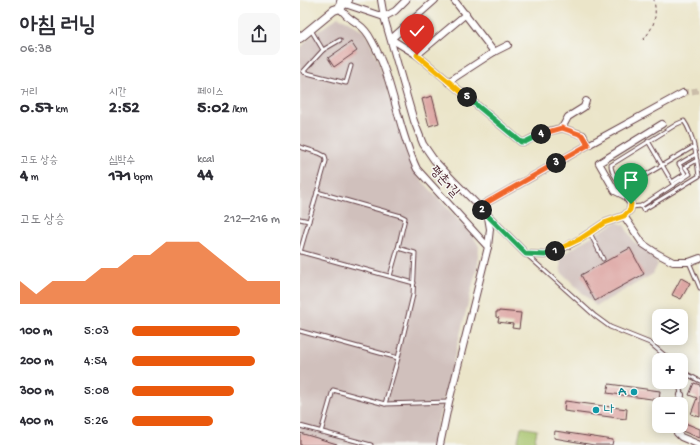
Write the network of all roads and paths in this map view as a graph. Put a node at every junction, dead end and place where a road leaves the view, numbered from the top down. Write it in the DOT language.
graph roads {
  1 [pos="380,0"];
  2 [pos="406,0"];
  3 [pos="435,0"];
  4 [pos="454,0"];
  5 [pos="654,0"];
  6 [pos="345,3"];
  7 [pos="466,14"];
  8 [pos="384,17"];
  9 [pos="310,29"];
  10 [pos="300,38"];
  11 [pos="391,38"];
  12 [pos="340,40"];
  13 [pos="643,40"];
  14 [pos="508,45"];
  15 [pos="323,50"];
  16 [pos="494,52"];
  17 [pos="417,55"];
  18 [pos="351,66"];
  19 [pos="448,82"];
  20 [pos="683,93"];
  21 [pos="586,101"];
  22 [pos="662,124"];
  23 [pos="562,128"];
  24 [pos="648,141"];
  25 [pos="588,145"];
  26 [pos="300,147"];
  27 [pos="693,147"];
  28 [pos="696,154"];
  29 [pos="697,160"];
  30 [pos="662,165"];
  31 [pos="673,183"];
  32 [pos="317,192"];
  33 [pos="641,206"];
  34 [pos="479,207"];
  35 [pos="631,207"];
  36 [pos="624,216"];
  37 [pos="488,217"];
  38 [pos="300,219"];
  39 [pos="309,221"];
  40 [pos="590,233"];
  41 [pos="488,247"];
  42 [pos="398,248"];
  43 [pos="300,252"];
  44 [pos="526,254"];
  45 [pos="700,258"];
  46 [pos="603,260"];
  47 [pos="689,262"];
  48 [pos="390,276"];
  49 [pos="414,283"];
  50 [pos="700,288"];
  51 [pos="300,331"];
  52 [pos="662,353"];
  53 [pos="398,358"];
  54 [pos="688,375"];
  55 [pos="700,381"];
  56 [pos="680,389"];
  57 [pos="681,395"];
  58 [pos="449,402"];
  59 [pos="385,404"];
  60 [pos="300,426"];
  61 [pos="321,432"];
  62 [pos="677,433"];
  63 [pos="371,445"];
  64 [pos="440,445"];
  65 [pos="700,445"];
  1 -- 8 [label="street"];
  2 -- 8 [label="street"];
  3 -- 11 [label="street"];
  4 -- 7 [label="street"];
  5 -- 13 [label="path"];
  6 -- 8 [label="street"];
  6 -- 9 [label="street"];
  6 -- 41 [label="street, 평촌1길"];
  7 -- 16 [label="street"];
  7 -- 17 [label="street"];
  8 -- 11 [label="street"];
  9 -- 10 [label="street"];
  9 -- 15 [label="lane"];
  11 -- 17 [label="street"];
  11 -- 34 [label="street"];
  12 -- 15 [label="lane"];
  14 -- 16 [label="street"];
  15 -- 18 [label="lane"];
  16 -- 19 [label="street"];
  17 -- 19 [label="street"];
  19 -- 23 [label="street"];
  20 -- 25 [label="street"];
  21 -- 23 [label="street"];
  22 -- 35 [label="street"];
  23 -- 25 [label="street"];
  24 -- 27 [label="lane"];
  24 -- 30 [label="lane"];
  24 -- 30 [label="lane"];
  25 -- 34 [label="street"];
  26 -- 32 [label="lane"];
  27 -- 28 [label="lane"];
  27 -- 30 [label="lane"];
  28 -- 29 [label="lane"];
  28 -- 31 [label="lane"];
  29 -- 31 [label="lane"];
  29 -- 33 [label="lane"];
  30 -- 31 [label="lane"];
  31 -- 33 [label="lane"];
  32 -- 39 [label="lane"];
  32 -- 42 [label="lane"];
  33 -- 35 [label="lane"];
  34 -- 37 [label="street"];
  35 -- 36 [label="street"];
  36 -- 40 [label="street"];
  36 -- 47 [label="street"];
  37 -- 41 [label="street"];
  37 -- 44 [label="street"];
  38 -- 39 [label="lane"];
  39 -- 43 [label="lane"];
  40 -- 44 [label="street"];
  40 -- 46 [label="lane"];
  41 -- 58 [label="street"];
  42 -- 48 [label="lane"];
  42 -- 49 [label="lane"];
  43 -- 48 [label="lane"];
  44 -- 52 [label="lane"];
  45 -- 47 [label="street"];
  47 -- 50 [label="lane"];
  48 -- 49 [label="lane"];
  49 -- 53 [label="lane"];
  51 -- 53 [label="lane"];
  53 -- 59 [label="lane"];
  54 -- 55 [label="lane"];
  56 -- 57 [label="lane"];
  58 -- 59 [label="lane"];
  58 -- 64 [label="street"];
  59 -- 61 [label="lane"];
  60 -- 61 [label="lane"];
  61 -- 63 [label="lane"];
  62 -- 65 [label="street"];
}
